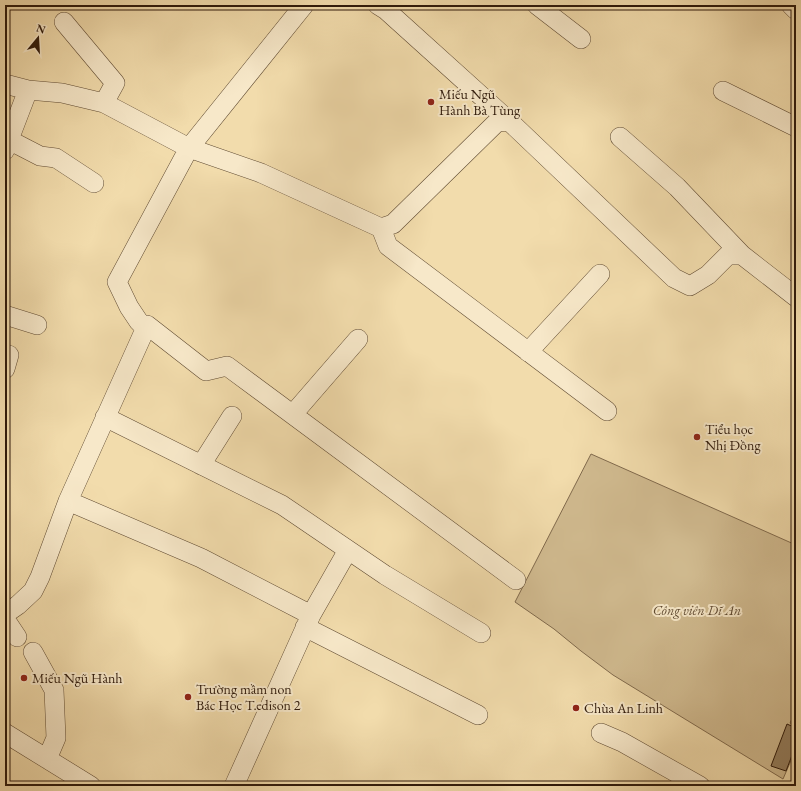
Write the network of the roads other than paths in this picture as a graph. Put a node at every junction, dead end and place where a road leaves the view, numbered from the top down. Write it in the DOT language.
graph roads {
  1 [pos="304,5"];
  2 [pos="378,5"];
  3 [pos="537,5"];
  4 [pos="791,5"];
  5 [pos="796,10"];
  6 [pos="64,22"];
  7 [pos="581,39"];
  8 [pos="5,84"];
  9 [pos="28,90"];
  10 [pos="723,91"];
  11 [pos="104,103"];
  12 [pos="509,121"];
  13 [pos="796,127"];
  14 [pos="620,137"];
  15 [pos="7,145"];
  16 [pos="189,148"];
  17 [pos="94,183"];
  18 [pos="380,228"];
  19 [pos="742,255"];
  20 [pos="600,274"];
  21 [pos="796,297"];
  22 [pos="5,315"];
  23 [pos="139,322"];
  24 [pos="37,325"];
  25 [pos="358,339"];
  26 [pos="528,352"];
  27 [pos="607,411"];
  28 [pos="293,414"];
  29 [pos="232,416"];
  30 [pos="105,417"];
  31 [pos="201,465"];
  32 [pos="68,501"];
  33 [pos="348,550"];
  34 [pos="516,580"];
  35 [pos="5,614"];
  36 [pos="5,619"];
  37 [pos="308,621"];
  38 [pos="481,633"];
  39 [pos="17,637"];
  40 [pos="33,652"];
  41 [pos="478,715"];
  42 [pos="5,733"];
  43 [pos="601,733"];
  44 [pos="47,759"];
  45 [pos="91,786"];
  46 [pos="234,786"];
  47 [pos="700,786"];
  1 -- 16 [label="street"];
  2 -- 12 [label="street"];
  3 -- 7 [label="street"];
  4 -- 5 [label="street"];
  6 -- 11 [label="street"];
  8 -- 9 [label="street"];
  9 -- 11 [label="street"];
  9 -- 15 [label="street"];
  10 -- 13 [label="street"];
  11 -- 16 [label="street"];
  12 -- 18 [label="street"];
  12 -- 19 [label="street"];
  14 -- 19 [label="street"];
  15 -- 17 [label="street"];
  16 -- 18 [label="street"];
  16 -- 23 [label="street"];
  18 -- 26 [label="street"];
  19 -- 21 [label="street"];
  20 -- 26 [label="street"];
  22 -- 24 [label="street"];
  25 -- 28 [label="street"];
  26 -- 27 [label="street"];
  28 -- 30 [label="street"];
  28 -- 34 [label="street"];
  29 -- 31 [label="street"];
  30 -- 31 [label="street"];
  30 -- 32 [label="street"];
  31 -- 33 [label="street"];
  32 -- 35 [label="street"];
  32 -- 37 [label="street"];
  33 -- 37 [label="street"];
  33 -- 38 [label="street"];
  36 -- 39 [label="street"];
  37 -- 41 [label="street"];
  37 -- 46 [label="street"];
  40 -- 44 [label="street"];
  42 -- 44 [label="street"];
  43 -- 47 [label="street"];
  44 -- 45 [label="street"];
}
